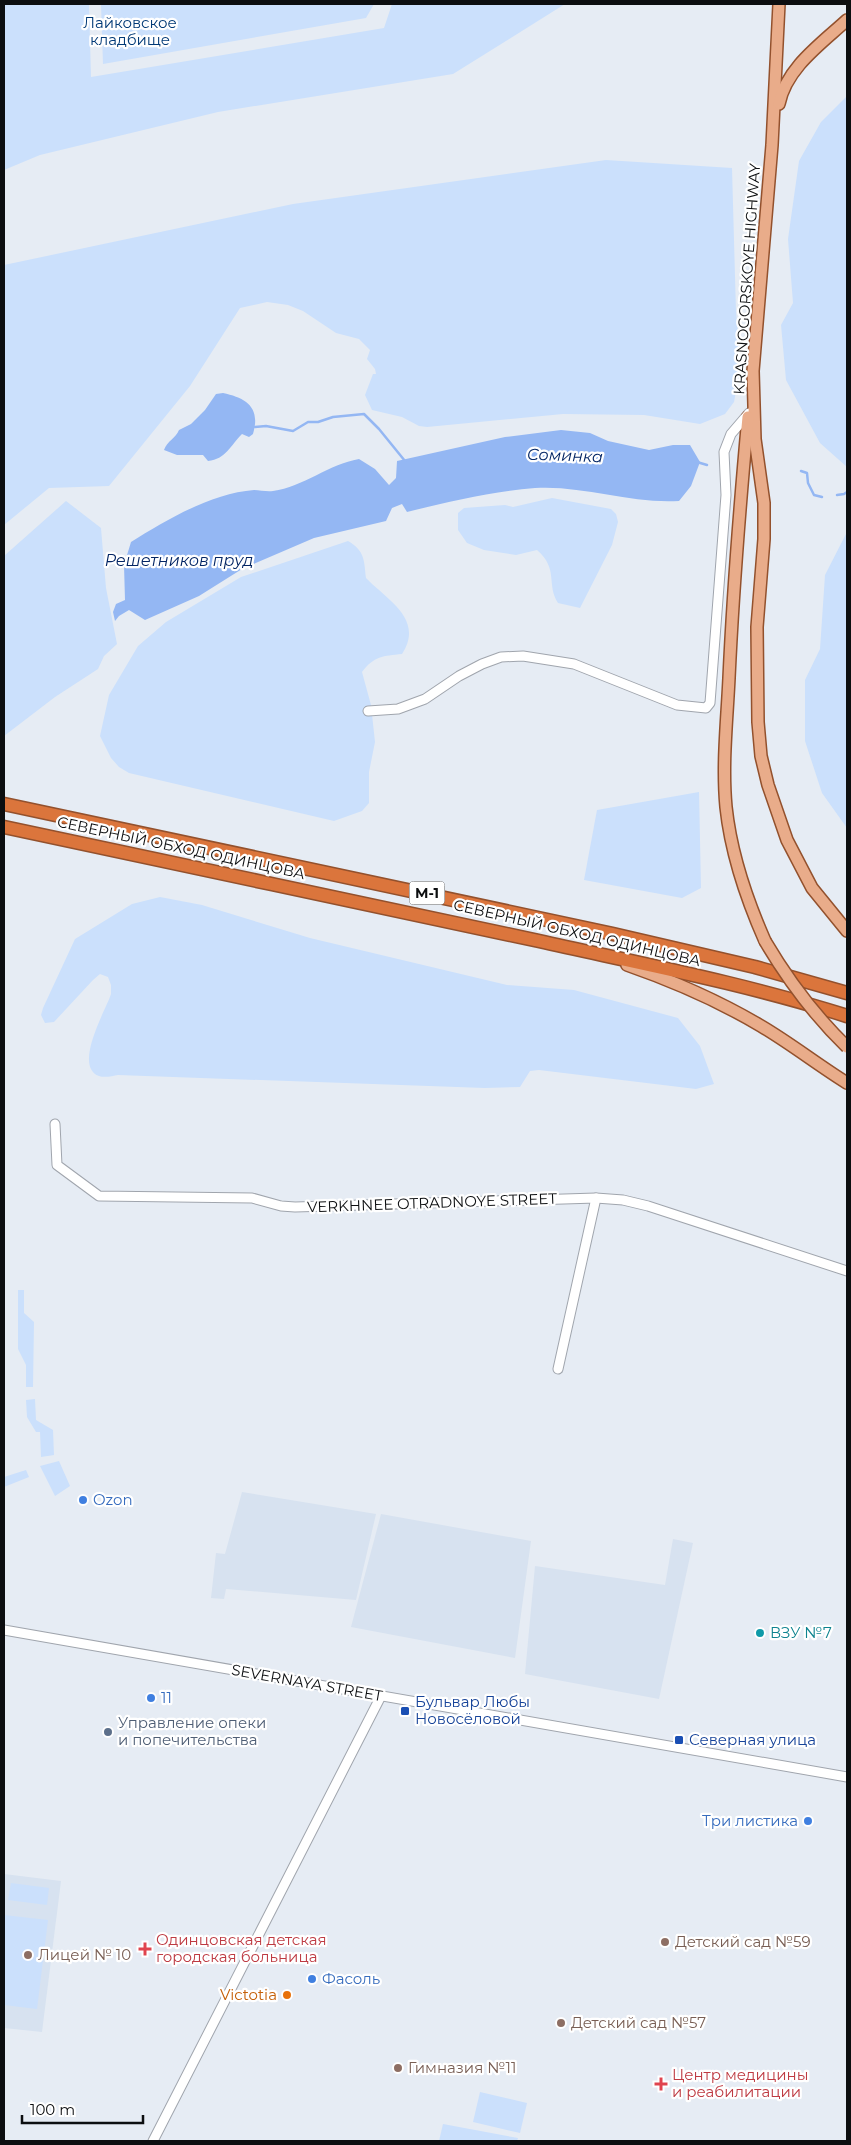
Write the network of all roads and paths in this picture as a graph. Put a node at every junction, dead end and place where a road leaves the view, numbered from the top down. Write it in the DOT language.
graph roads {
  1 [pos="779,4"];
  2 [pos="847,20"];
  3 [pos="777,68"];
  4 [pos="789,78"];
  5 [pos="772,145"];
  6 [pos="753,371"];
  7 [pos="749,413"];
  8 [pos="368,711"];
  9 [pos="4,804"];
  10 [pos="4,827"];
  11 [pos="847,931"];
  12 [pos="557,945"];
  13 [pos="847,993"];
  14 [pos="847,1016"];
  15 [pos="847,1047"];
  16 [pos="847,1084"];
  17 [pos="55,1124"];
  18 [pos="596,1198"];
  19 [pos="847,1271"];
  20 [pos="558,1369"];
  21 [pos="4,1630"];
  22 [pos="381,1696"];
  23 [pos="847,1777"];
  24 [pos="153,2141"];
  1 -- 3 [label="main road, KRASNOGORSKOYE HIGHWAY"];
  2 -- 4 [label="main road, KRASNOGORSKOYE HIGHWAY"];
  3 -- 4 [label="main road"];
  3 -- 5 [label="main road, KRASNOGORSKOYE HIGHWAY"];
  4 -- 5 [label="main road, KRASNOGORSKOYE HIGHWAY"];
  5 -- 6 [label="main road, KRASNOGORSKOYE HIGHWAY"];
  6 -- 7 [label="main road"];
  6 -- 11 [label="main road, KRASNOGORSKOYE HIGHWAY"];
  7 -- 8 [label="street"];
  7 -- 15 [label="main road, bridge"];
  9 -- 13 [label="highway, СЕВЕРНЫЙ ОБХОД ОДИНЦОВА / М-1"];
  10 -- 12 [label="highway, СЕВЕРНЫЙ ОБХОД ОДИНЦОВА / М-1"];
  12 -- 14 [label="highway, СЕВЕРНЫЙ ОБХОД ОДИНЦОВА / М-1"];
  12 -- 16 [label="main road"];
  17 -- 18 [label="street, VERKHNEE OTRADNOYE STREET"];
  18 -- 19 [label="street, VERKHNEE OTRADNOYE STREET"];
  18 -- 20 [label="street"];
  21 -- 22 [label="street, SEVERNAYA STREET"];
  22 -- 23 [label="street, SEVERNAYA STREET"];
  22 -- 24 [label="street"];
}
